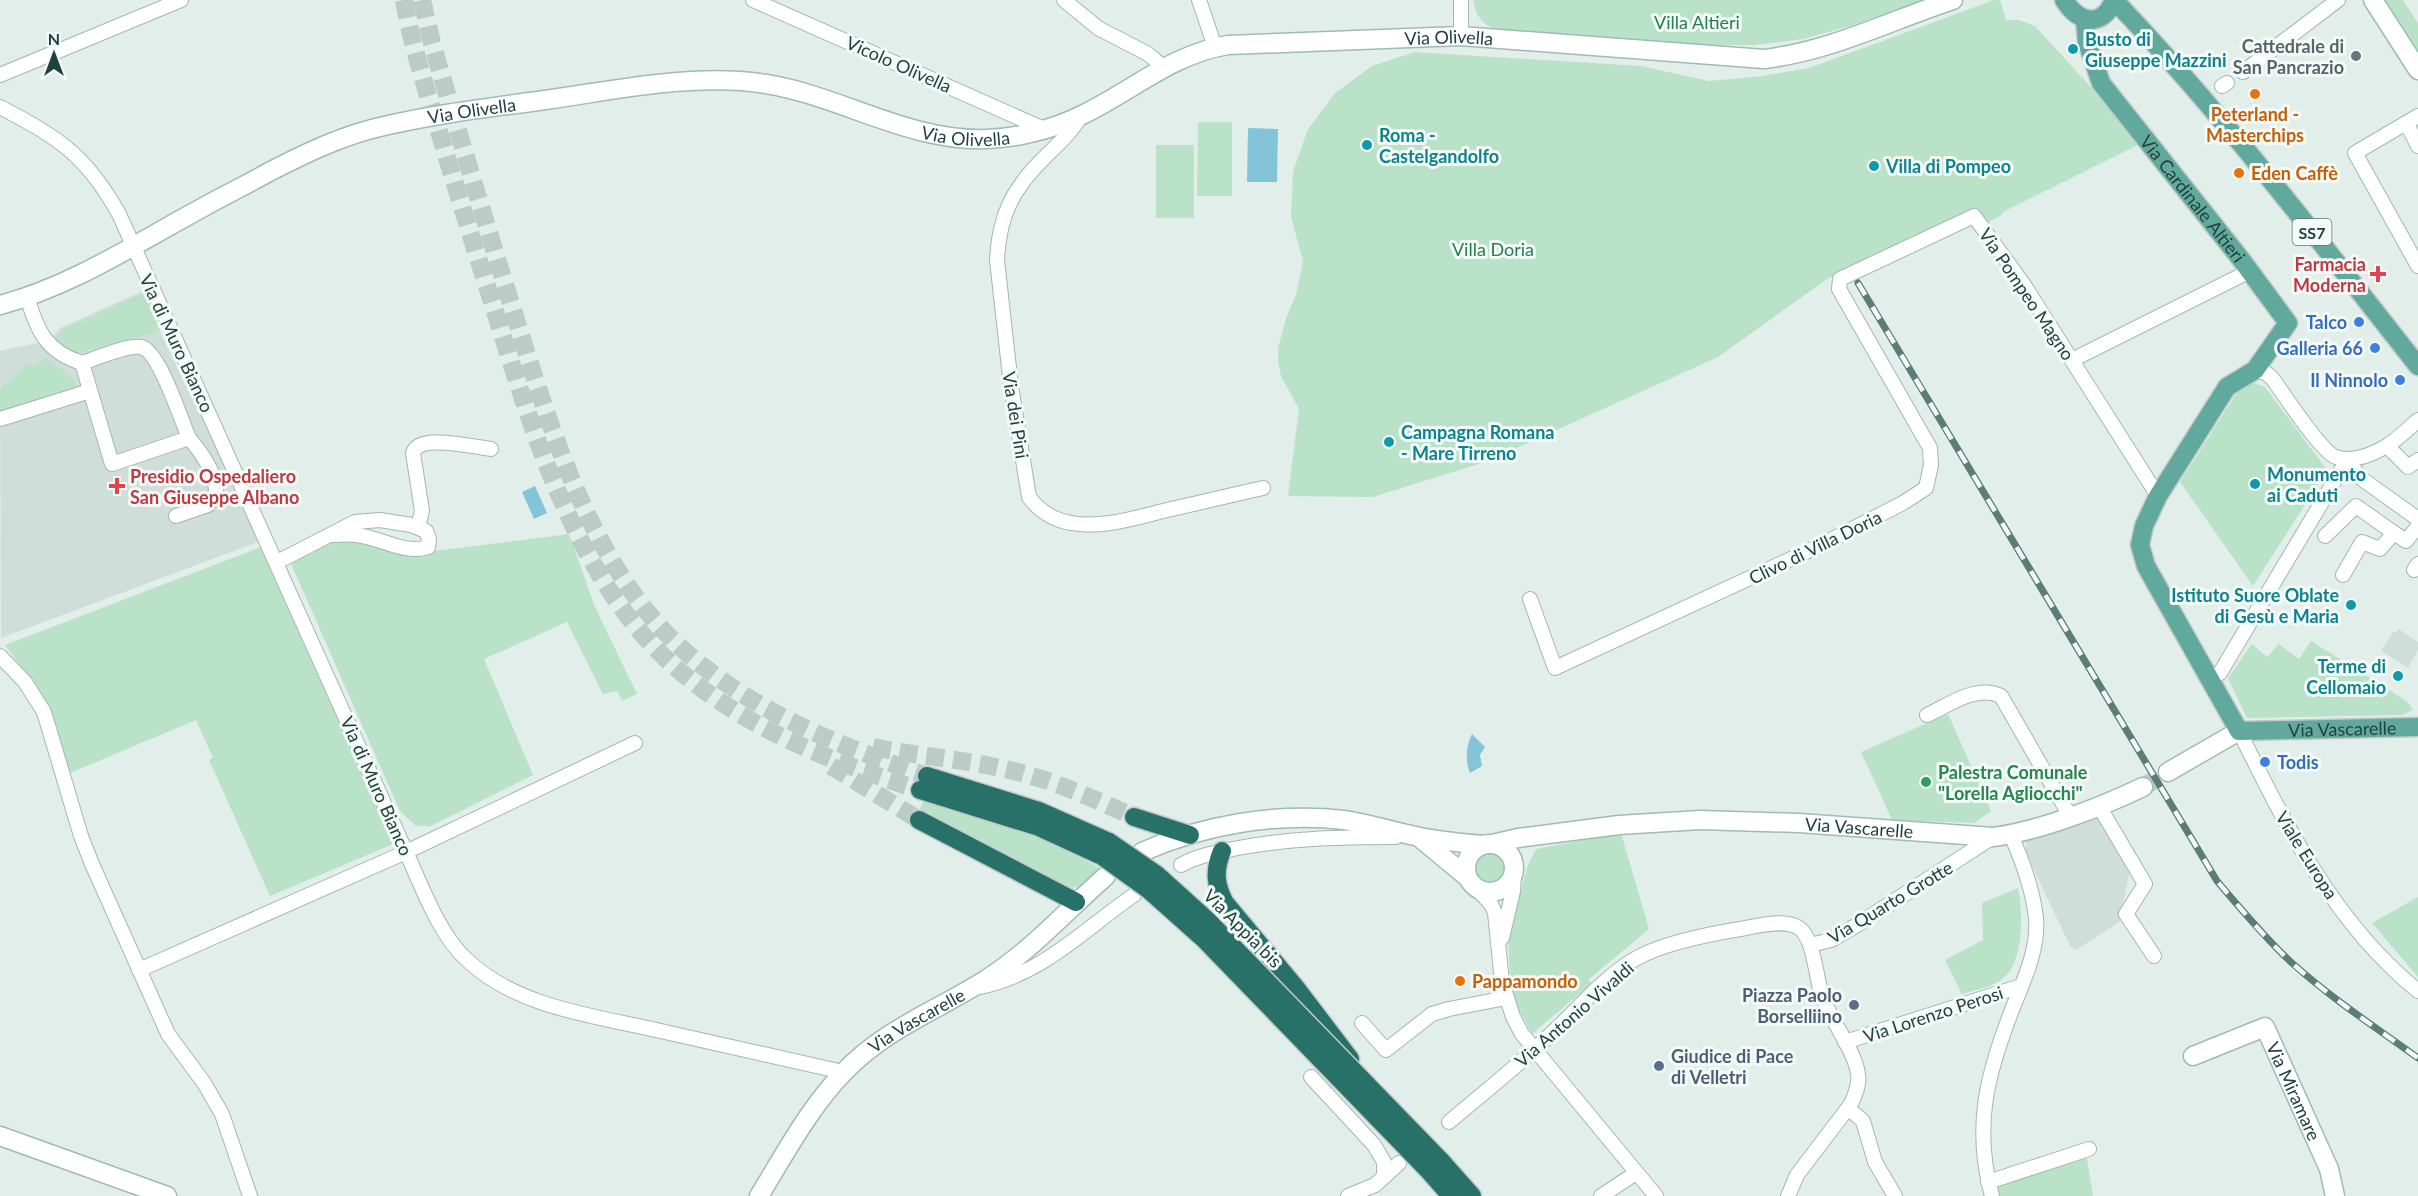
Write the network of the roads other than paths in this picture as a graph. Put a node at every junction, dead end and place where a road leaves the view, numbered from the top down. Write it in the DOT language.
graph roads {
  1 [pos="181,0"];
  2 [pos="753,0"];
  3 [pos="1064,0"];
  4 [pos="1199,0"];
  5 [pos="1461,0"];
  6 [pos="1953,0"];
  7 [pos="2064,0"];
  8 [pos="2115,0"];
  9 [pos="2338,0"];
  10 [pos="2373,0"];
  11 [pos="2085,19"];
  12 [pos="1461,36"];
  13 [pos="1215,47"];
  14 [pos="1163,67"];
  15 [pos="2418,70"];
  16 [pos="2243,72"];
  17 [pos="0,75"];
  18 [pos="0,108"];
  19 [pos="1081,116"];
  20 [pos="2412,120"];
  21 [pos="1044,129"];
  22 [pos="2418,146"];
  23 [pos="135,246"];
  24 [pos="2418,266"];
  25 [pos="2250,271"];
  26 [pos="1840,279"];
  27 [pos="27,297"];
  28 [pos="0,305"];
  29 [pos="2072,360"];
  30 [pos="82,363"];
  31 [pos="2418,366"];
  32 [pos="2255,370"];
  33 [pos="90,392"];
  34 [pos="0,419"];
  35 [pos="2418,420"];
  36 [pos="189,438"];
  37 [pos="2387,446"];
  38 [pos="491,449"];
  39 [pos="2347,460"];
  40 [pos="2418,460"];
  41 [pos="1263,488"];
  42 [pos="2158,496"];
  43 [pos="176,516"];
  44 [pos="2418,523"];
  45 [pos="418,527"];
  46 [pos="2394,533"];
  47 [pos="332,535"];
  48 [pos="2325,536"];
  49 [pos="277,562"];
  50 [pos="2343,575"];
  51 [pos="1530,599"];
  52 [pos="0,656"];
  53 [pos="2208,679"];
  54 [pos="1927,716"];
  55 [pos="2418,728"];
  56 [pos="2239,731"];
  57 [pos="635,743"];
  58 [pos="2168,772"];
  59 [pos="923,783"];
  60 [pos="2143,787"];
  61 [pos="2099,806"];
  62 [pos="2070,816"];
  63 [pos="1134,817"];
  64 [pos="919,820"];
  65 [pos="1566,833"];
  66 [pos="1190,835"];
  67 [pos="2002,836"];
  68 [pos="1419,837"];
  69 [pos="1487,844"];
  70 [pos="1106,849"];
  71 [pos="1222,851"];
  72 [pos="406,852"];
  73 [pos="1142,852"];
  74 [pos="1180,865"];
  75 [pos="1514,871"];
  76 [pos="1106,876"];
  77 [pos="1472,883"];
  78 [pos="1134,896"];
  79 [pos="1076,902"];
  80 [pos="1810,945"];
  81 [pos="1500,948"];
  82 [pos="2154,956"];
  83 [pos="140,970"];
  84 [pos="2021,986"];
  85 [pos="969,989"];
  86 [pos="2418,991"];
  87 [pos="1506,998"];
  88 [pos="1362,1023"];
  89 [pos="1845,1042"];
  90 [pos="1533,1050"];
  91 [pos="2193,1056"];
  92 [pos="843,1072"];
  93 [pos="1311,1077"];
  94 [pos="1370,1088"];
  95 [pos="1848,1108"];
  96 [pos="1449,1122"];
  97 [pos="0,1136"];
  98 [pos="2089,1149"];
  99 [pos="1399,1163"];
  100 [pos="1435,1166"];
  101 [pos="1636,1173"];
  102 [pos="1384,1177"];
  103 [pos="1990,1189"];
  104 [pos="167,1196"];
  105 [pos="249,1196"];
  106 [pos="759,1196"];
  107 [pos="1348,1196"];
  108 [pos="1451,1196"];
  109 [pos="1472,1196"];
  110 [pos="1601,1196"];
  111 [pos="1656,1196"];
  112 [pos="1788,1196"];
  113 [pos="1895,1196"];
  114 [pos="2335,1196"];
  1 -- 17 [label="street"];
  2 -- 21 [label="street, Vicolo Olivella"];
  3 -- 14 [label="street"];
  4 -- 13 [label="street"];
  5 -- 12 [label="street"];
  6 -- 12 [label="main road, Via Olivella"];
  7 -- 11 [label="main road"];
  8 -- 11 [label="main road"];
  8 -- 31 [label="main road, SS7"];
  9 -- 16 [label="street"];
  10 -- 15 [label="main road"];
  11 -- 25 [label="main road, Via Cardinale Altieri"];
  12 -- 13 [label="main road, Via Olivella"];
  13 -- 14 [label="main road, Via Olivella"];
  14 -- 19 [label="main road, Via Olivella"];
  18 -- 23 [label="street, Via di Muro Bianco"];
  19 -- 21 [label="main road, Via Olivella"];
  19 -- 41 [label="street, Via dei Pini"];
  20 -- 22 [label="street"];
  20 -- 24 [label="street"];
  21 -- 23 [label="main road, Via Olivella"];
  23 -- 27 [label="main road, Via Olivella"];
  23 -- 49 [label="street, Via di Muro Bianco"];
  25 -- 29 [label="street"];
  25 -- 32 [label="main road, Via Cardinale Altieri"];
  26 -- 29 [label="street, Via Pompeo Magno"];
  26 -- 51 [label="street, Clivo di Villa Doria"];
  27 -- 28 [label="main road, Via Olivella"];
  27 -- 30 [label="street"];
  29 -- 42 [label="street, Via Pompeo Magno"];
  30 -- 33 [label="street"];
  30 -- 36 [label="street"];
  32 -- 39 [label="street"];
  32 -- 42 [label="main road"];
  33 -- 34 [label="street"];
  33 -- 36 [label="street"];
  35 -- 37 [label="street"];
  36 -- 43 [label="street"];
  37 -- 39 [label="street"];
  37 -- 40 [label="street"];
  38 -- 45 [label="street"];
  39 -- 44 [label="street"];
  39 -- 53 [label="street"];
  42 -- 53 [label="main road"];
  44 -- 46 [label="street"];
  45 -- 47 [label="street"];
  45 -- 47 [label="street"];
  46 -- 48 [label="street"];
  46 -- 50 [label="street"];
  47 -- 49 [label="street"];
  49 -- 72 [label="street, Via di Muro Bianco"];
  52 -- 83 [label="street"];
  53 -- 56 [label="main road"];
  54 -- 62 [label="street"];
  55 -- 56 [label="main road, Via Vascarelle"];
  56 -- 58 [label="main road, Via Vascarelle"];
  56 -- 86 [label="street, Viale Europa"];
  57 -- 72 [label="street"];
  59 -- 70 [label="highway, Via Appia bis"];
  60 -- 61 [label="main road, Via Vascarelle"];
  61 -- 62 [label="main road, Via Vascarelle"];
  61 -- 82 [label="street"];
  62 -- 67 [label="main road, Via Vascarelle"];
  63 -- 66 [label="highway"];
  64 -- 79 [label="highway"];
  65 -- 67 [label="main road, Via Vascarelle"];
  65 -- 69 [label="main road, Via Vascarelle"];
  65 -- 75 [label="main road, Via Vascarelle"];
  66 -- 68 [label="main road, Via Vascarelle"];
  66 -- 73 [label="main road, Via Vascarelle"];
  67 -- 80 [label="street, Via Quarto Grotte"];
  67 -- 84 [label="street"];
  68 -- 69 [label="main road, Via Vascarelle"];
  68 -- 71 [label="street"];
  68 -- 77 [label="main road, Via Vascarelle"];
  69 -- 75 [label="main road"];
  69 -- 77 [label="main road"];
  70 -- 94 [label="highway, Via Appia bis, bridge"];
  70 -- 100 [label="highway, Via Appia bis, bridge"];
  71 -- 74 [label="street"];
  71 -- 94 [label="highway, bridge"];
  72 -- 83 [label="street"];
  72 -- 92 [label="street, Via di Muro Bianco"];
  75 -- 77 [label="main road"];
  75 -- 81 [label="street"];
  76 -- 79 [label="main road, Via Vascarelle"];
  77 -- 81 [label="street"];
  78 -- 85 [label="street"];
  79 -- 85 [label="main road, Via Vascarelle"];
  80 -- 89 [label="street, Via Quarto Grotte"];
  80 -- 90 [label="street, Via Antonio Vivaldi"];
  81 -- 87 [label="street"];
  83 -- 105 [label="street"];
  84 -- 89 [label="street, Via Lorenzo Perosi"];
  84 -- 103 [label="street"];
  85 -- 92 [label="main road, Via Vascarelle"];
  87 -- 88 [label="street"];
  87 -- 90 [label="street"];
  89 -- 95 [label="street, Via Quarto Grotte"];
  90 -- 96 [label="street, Via Antonio Vivaldi"];
  90 -- 101 [label="street"];
  91 -- 114 [label="main road, Via Miramare"];
  92 -- 106 [label="main road, Via Vascarelle"];
  93 -- 102 [label="street"];
  94 -- 100 [label="highway, Via Appia bis, bridge"];
  95 -- 112 [label="street, Via Quarto Grotte"];
  95 -- 113 [label="street"];
  97 -- 104 [label="main road"];
  98 -- 103 [label="street"];
  99 -- 102 [label="street"];
  100 -- 108 [label="highway, Via Appia bis"];
  100 -- 109 [label="highway, Via Appia bis"];
  101 -- 110 [label="street"];
  101 -- 111 [label="street"];
  102 -- 107 [label="street"];
}
